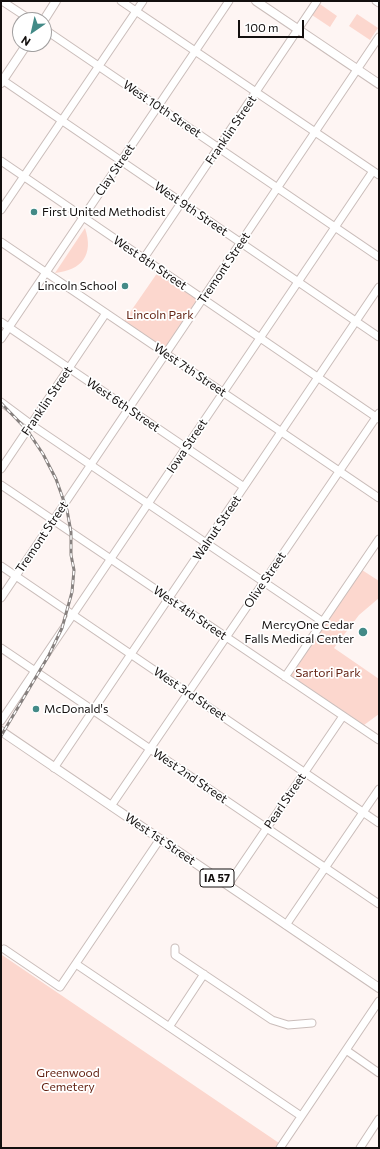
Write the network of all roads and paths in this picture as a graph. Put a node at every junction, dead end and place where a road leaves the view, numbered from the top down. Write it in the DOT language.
graph roads {
  1 [pos="2,1"];
  2 [pos="56,1"];
  3 [pos="121,1"];
  4 [pos="143,1"];
  5 [pos="229,1"];
  6 [pos="256,1"];
  7 [pos="317,1"];
  8 [pos="376,1"];
  9 [pos="379,3"];
  10 [pos="136,11"];
  11 [pos="19,12"];
  12 [pos="49,12"];
  13 [pos="298,29"];
  14 [pos="52,34"];
  15 [pos="379,37"];
  16 [pos="195,51"];
  17 [pos="22,52"];
  18 [pos="99,66"];
  19 [pos="358,69"];
  20 [pos="2,81"];
  21 [pos="379,84"];
  22 [pos="256,92"];
  23 [pos="158,106"];
  24 [pos="62,121"];
  25 [pos="315,132"];
  26 [pos="219,147"];
  27 [pos="1,161"];
  28 [pos="121,161"];
  29 [pos="376,173"];
  30 [pos="24,176"];
  31 [pos="278,188"];
  32 [pos="181,202"];
  33 [pos="1,210"];
  34 [pos="84,217"];
  35 [pos="335,227"];
  36 [pos="1,242"];
  37 [pos="240,243"];
  38 [pos="379,257"];
  39 [pos="144,258"];
  40 [pos="46,272"];
  41 [pos="298,282"];
  42 [pos="379,287"];
  43 [pos="203,298"];
  44 [pos="106,313"];
  45 [pos="1,322"];
  46 [pos="356,322"];
  47 [pos="9,328"];
  48 [pos="379,337"];
  49 [pos="260,338"];
  50 [pos="1,339"];
  51 [pos="166,354"];
  52 [pos="69,368"];
  53 [pos="318,377"];
  54 [pos="223,392"];
  55 [pos="1,402"];
  56 [pos="1,405"];
  57 [pos="128,409"];
  58 [pos="378,416"];
  59 [pos="31,424"];
  60 [pos="281,432"];
  61 [pos="186,448"];
  62 [pos="91,464"];
  63 [pos="1,469"];
  64 [pos="339,471"];
  65 [pos="1,485"];
  66 [pos="244,487"];
  67 [pos="379,498"];
  68 [pos="148,503"];
  69 [pos="53,520"];
  70 [pos="379,539"];
  71 [pos="206,543"];
  72 [pos="110,558"];
  73 [pos="1,566"];
  74 [pos="16,576"];
  75 [pos="264,582"];
  76 [pos="1,598"];
  77 [pos="169,598"];
  78 [pos="72,614"];
  79 [pos="323,622"];
  80 [pos="226,637"];
  81 [pos="1,648"];
  82 [pos="131,654"];
  83 [pos="34,670"];
  84 [pos="285,677"];
  85 [pos="188,693"];
  86 [pos="93,710"];
  87 [pos="343,716"];
  88 [pos="1,721"];
  89 [pos="1,732"];
  90 [pos="379,740"];
  91 [pos="150,749"];
  92 [pos="54,768"];
  93 [pos="305,772"];
  94 [pos="379,790"];
  95 [pos="111,806"];
  96 [pos="364,812"];
  97 [pos="379,822"];
  98 [pos="267,828"];
  99 [pos="160,839"];
  100 [pos="325,868"];
  101 [pos="228,885"];
  102 [pos="379,904"];
  103 [pos="286,925"];
  104 [pos="174,948"];
  105 [pos="4,949"];
  106 [pos="76,964"];
  107 [pos="204,974"];
  108 [pos="379,988"];
  109 [pos="379,1001"];
  110 [pos="312,1022"];
  111 [pos="169,1027"];
  112 [pos="346,1050"];
  113 [pos="379,1073"];
  114 [pos="301,1116"];
  115 [pos="379,1120"];
  116 [pos="280,1148"];
  117 [pos="360,1148"];
  1 -- 11 [label="street"];
  2 -- 12 [label="main road"];
  3 -- 10 [label="street"];
  4 -- 10 [label="street"];
  5 -- 16 [label="street, Clay Street"];
  6 -- 13 [label="main road"];
  7 -- 13 [label="street, Franklin Street"];
  8 -- 9 [label="street"];
  10 -- 16 [label="street"];
  10 -- 18 [label="street"];
  13 -- 19 [label="main road"];
  13 -- 22 [label="street, Franklin Street"];
  14 -- 18 [label="street, West 10th Street"];
  15 -- 19 [label="street, Tremont Street"];
  16 -- 22 [label="street"];
  16 -- 23 [label="street, Clay Street"];
  17 -- 20 [label="main road"];
  18 -- 23 [label="street, West 10th Street"];
  18 -- 24 [label="street"];
  19 -- 21 [label="main road"];
  19 -- 25 [label="street, Tremont Street"];
  20 -- 24 [label="street, West 9th Street"];
  22 -- 25 [label="street"];
  22 -- 26 [label="street, Franklin Street"];
  23 -- 26 [label="street, West 10th Street"];
  23 -- 28 [label="street, Clay Street"];
  24 -- 28 [label="street, West 9th Street"];
  24 -- 30 [label="street"];
  25 -- 29 [label="street"];
  25 -- 31 [label="street, Tremont Street"];
  26 -- 31 [label="street, West 10th Street"];
  26 -- 32 [label="street, Franklin Street"];
  27 -- 30 [label="street, West 8th Street"];
  28 -- 32 [label="street, West 9th Street"];
  28 -- 34 [label="street, Clay Street"];
  29 -- 35 [label="street, Iowa Street"];
  30 -- 33 [label="street"];
  30 -- 34 [label="street, West 8th Street"];
  31 -- 35 [label="street, West 10th Street"];
  31 -- 37 [label="street, Tremont Street"];
  32 -- 37 [label="street, West 9th Street"];
  32 -- 39 [label="street, Franklin Street"];
  34 -- 39 [label="street, West 8th Street"];
  34 -- 40 [label="street, Clay Street"];
  35 -- 38 [label="street, West 10th Street"];
  35 -- 41 [label="street, Iowa Street"];
  36 -- 40 [label="street, West 7th Street"];
  37 -- 41 [label="street, West 9th Street"];
  37 -- 43 [label="street, Tremont Street"];
  39 -- 43 [label="street, West 8th Street"];
  40 -- 44 [label="street, West 7th Street"];
  40 -- 47 [label="street, Clay Street"];
  41 -- 46 [label="street, West 9th Street"];
  41 -- 49 [label="street, Iowa Street"];
  42 -- 46 [label="street, Walnut Street"];
  43 -- 49 [label="street, West 8th Street"];
  43 -- 51 [label="street, Tremont Street"];
  44 -- 51 [label="street, West 7th Street"];
  44 -- 52 [label="street, Franklin Street"];
  45 -- 47 [label="street, West 6th Street"];
  46 -- 48 [label="street, West 9th Street"];
  46 -- 53 [label="street, Walnut Street"];
  47 -- 50 [label="street, Clay Street"];
  47 -- 52 [label="street, West 6th Street"];
  49 -- 53 [label="street, West 8th Street"];
  49 -- 54 [label="street, Iowa Street"];
  51 -- 54 [label="street, West 7th Street"];
  51 -- 57 [label="street, Tremont Street"];
  52 -- 57 [label="street, West 6th Street"];
  52 -- 59 [label="street, Franklin Street"];
  53 -- 58 [label="street, West 8th Street"];
  53 -- 60 [label="street, Walnut Street"];
  54 -- 60 [label="street, West 7th Street"];
  54 -- 61 [label="street, Iowa Street"];
  55 -- 59 [label="street"];
  56 -- 59 [label="street"];
  57 -- 61 [label="street, West 6th Street"];
  57 -- 62 [label="street, Tremont Street"];
  58 -- 64 [label="street, Olive Street"];
  59 -- 62 [label="street"];
  59 -- 63 [label="street, Franklin Street"];
  60 -- 64 [label="street, West 7th Street"];
  60 -- 66 [label="street, Walnut Street"];
  61 -- 66 [label="street, West 6th Street"];
  61 -- 68 [label="street, Iowa Street"];
  62 -- 68 [label="street"];
  62 -- 69 [label="street, Tremont Street"];
  64 -- 67 [label="street, West 7th Street"];
  64 -- 75 [label="street, Olive Street"];
  65 -- 69 [label="street, West 4th Street"];
  66 -- 71 [label="street, Walnut Street"];
  68 -- 71 [label="street"];
  68 -- 72 [label="street, Iowa Street"];
  69 -- 72 [label="street, West 4th Street"];
  69 -- 74 [label="street, Tremont Street"];
  70 -- 79 [label="street"];
  71 -- 75 [label="street"];
  71 -- 77 [label="street, Walnut Street"];
  72 -- 77 [label="street, West 4th Street"];
  72 -- 78 [label="street, Iowa Street"];
  73 -- 74 [label="street, West 3rd Street"];
  74 -- 76 [label="street, Tremont Street"];
  74 -- 78 [label="street, West 3rd Street"];
  75 -- 79 [label="street"];
  75 -- 80 [label="street, Olive Street"];
  77 -- 80 [label="street, West 4th Street"];
  77 -- 82 [label="street, Walnut Street"];
  78 -- 82 [label="street, West 3rd Street"];
  78 -- 83 [label="street, Iowa Street"];
  79 -- 84 [label="street"];
  80 -- 84 [label="street, West 4th Street"];
  80 -- 85 [label="street, Olive Street"];
  81 -- 83 [label="street, West 2nd Street"];
  82 -- 85 [label="street, West 3rd Street"];
  82 -- 86 [label="street, Walnut Street"];
  83 -- 86 [label="street, West 2nd Street"];
  83 -- 88 [label="street, Iowa Street"];
  84 -- 87 [label="street, West 4th Street"];
  85 -- 91 [label="street, Olive Street"];
  85 -- 93 [label="street, West 3rd Street"];
  86 -- 91 [label="street, West 2nd Street"];
  86 -- 92 [label="street, Walnut Street"];
  87 -- 90 [label="street, West 4th Street"];
  87 -- 93 [label="street, Pearl Street"];
  89 -- 92 [label="main road, West 1st Street / IA 57"];
  91 -- 95 [label="street, Olive Street"];
  91 -- 98 [label="street, West 2nd Street"];
  92 -- 95 [label="main road, West 1st Street / IA 57"];
  93 -- 96 [label="street, West 3rd Street"];
  93 -- 98 [label="street, Pearl Street"];
  94 -- 96 [label="street"];
  95 -- 99 [label="main road, West 1st Street / IA 57"];
  96 -- 97 [label="street, West 3rd Street"];
  96 -- 100 [label="street"];
  98 -- 100 [label="street, West 2nd Street"];
  98 -- 101 [label="street, Pearl Street"];
  99 -- 101 [label="main road, West 1st Street / IA 57"];
  99 -- 106 [label="street"];
  100 -- 102 [label="street, West 2nd Street"];
  100 -- 103 [label="street"];
  101 -- 103 [label="main road, West 1st Street / IA 57"];
  103 -- 108 [label="main road, West 1st Street / IA 57"];
  104 -- 107 [label="street"];
  105 -- 106 [label="street"];
  106 -- 111 [label="street"];
  107 -- 110 [label="street"];
  107 -- 111 [label="street"];
  109 -- 112 [label="street"];
  111 -- 114 [label="street"];
  112 -- 113 [label="street"];
  112 -- 114 [label="street"];
  114 -- 116 [label="street"];
  115 -- 117 [label="street"];
}
